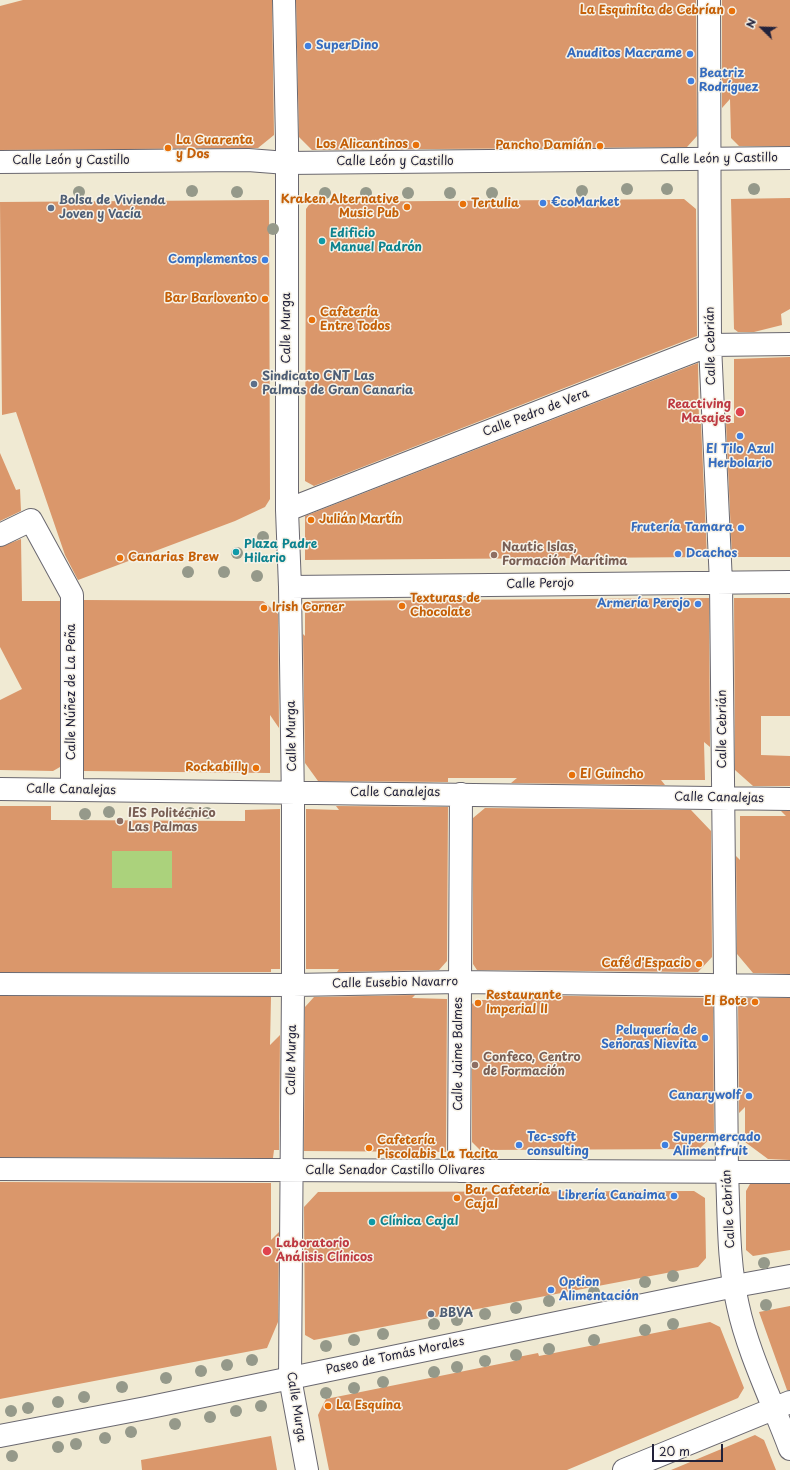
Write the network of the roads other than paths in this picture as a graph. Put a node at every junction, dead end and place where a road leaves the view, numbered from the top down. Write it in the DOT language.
graph roads {
  1 [pos="284,0"];
  2 [pos="709,0"];
  3 [pos="710,157"];
  4 [pos="790,158"];
  5 [pos="0,162"];
  6 [pos="287,163"];
  7 [pos="790,344"];
  8 [pos="710,345"];
  9 [pos="287,510"];
  10 [pos="0,535"];
  11 [pos="790,582"];
  12 [pos="721,583"];
  13 [pos="290,587"];
  14 [pos="0,789"];
  15 [pos="72,790"];
  16 [pos="293,793"];
  17 [pos="461,794"];
  18 [pos="723,798"];
  19 [pos="790,799"];
  20 [pos="459,982"];
  21 [pos="0,984"];
  22 [pos="293,985"];
  23 [pos="726,986"];
  24 [pos="790,986"];
  25 [pos="0,1169"];
  26 [pos="290,1170"];
  27 [pos="459,1171"];
  28 [pos="727,1172"];
  29 [pos="790,1172"];
  30 [pos="790,1276"];
  31 [pos="735,1286"];
  32 [pos="290,1378"];
  33 [pos="782,1406"];
  34 [pos="0,1436"];
  35 [pos="790,1449"];
  36 [pos="307,1470"];
  37 [pos="624,1470"];
  1 -- 6 [label="street, Calle Murga"];
  2 -- 3 [label="street, Calle Cebrián"];
  3 -- 4 [label="street, Calle León y Castillo"];
  3 -- 6 [label="street, Calle León y Castillo"];
  3 -- 8 [label="street, Calle Cebrián"];
  5 -- 6 [label="street, Calle León y Castillo"];
  6 -- 9 [label="street, Calle Murga"];
  7 -- 8 [label="street, Calle Pedro de Vera"];
  8 -- 9 [label="street, Calle Pedro de Vera"];
  8 -- 12 [label="street, Calle Cebrián"];
  9 -- 13 [label="street, Calle Murga"];
  10 -- 15 [label="street, Calle Núñez de La Peña"];
  11 -- 12 [label="street, Calle Perojo"];
  12 -- 13 [label="street, Calle Perojo"];
  12 -- 18 [label="street, Calle Cebrián"];
  13 -- 16 [label="street, Calle Murga"];
  14 -- 15 [label="street, Calle Canalejas"];
  15 -- 16 [label="street, Calle Canalejas"];
  16 -- 17 [label="street, Calle Canalejas"];
  16 -- 22 [label="street, Calle Murga"];
  17 -- 18 [label="street, Calle Canalejas"];
  17 -- 20 [label="street, Calle Jaime Balmes"];
  18 -- 19 [label="street, Calle Canalejas"];
  18 -- 23 [label="street, Calle Cebrián"];
  20 -- 22 [label="street, Calle Eusebio Navarro"];
  20 -- 23 [label="street, Calle Eusebio Navarro"];
  20 -- 27 [label="street, Calle Jaime Balmes"];
  21 -- 22 [label="street, Calle Eusebio Navarro"];
  22 -- 26 [label="street, Calle Murga"];
  23 -- 24 [label="street, Calle Eusebio Navarro"];
  23 -- 28 [label="street, Calle Cebrián"];
  25 -- 26 [label="street, Calle Senador Castillo Olivares"];
  26 -- 27 [label="street, Calle Senador Castillo Olivares"];
  26 -- 32 [label="street, Calle Murga"];
  27 -- 28 [label="street, Calle Senador Castillo Olivares"];
  28 -- 29 [label="street, Calle Senador Castillo Olivares"];
  28 -- 31 [label="street, Calle Cebrián"];
  30 -- 31 [label="street, Paseo de Tomás Morales"];
  31 -- 32 [label="street, Paseo de Tomás Morales"];
  31 -- 33 [label="street, Calle Cebrián"];
  32 -- 34 [label="street, Paseo de Tomás Morales"];
  32 -- 36 [label="street, Calle Murga"];
  33 -- 35 [label="street, Calle Cebrián"];
  33 -- 37 [label="street"];
}
